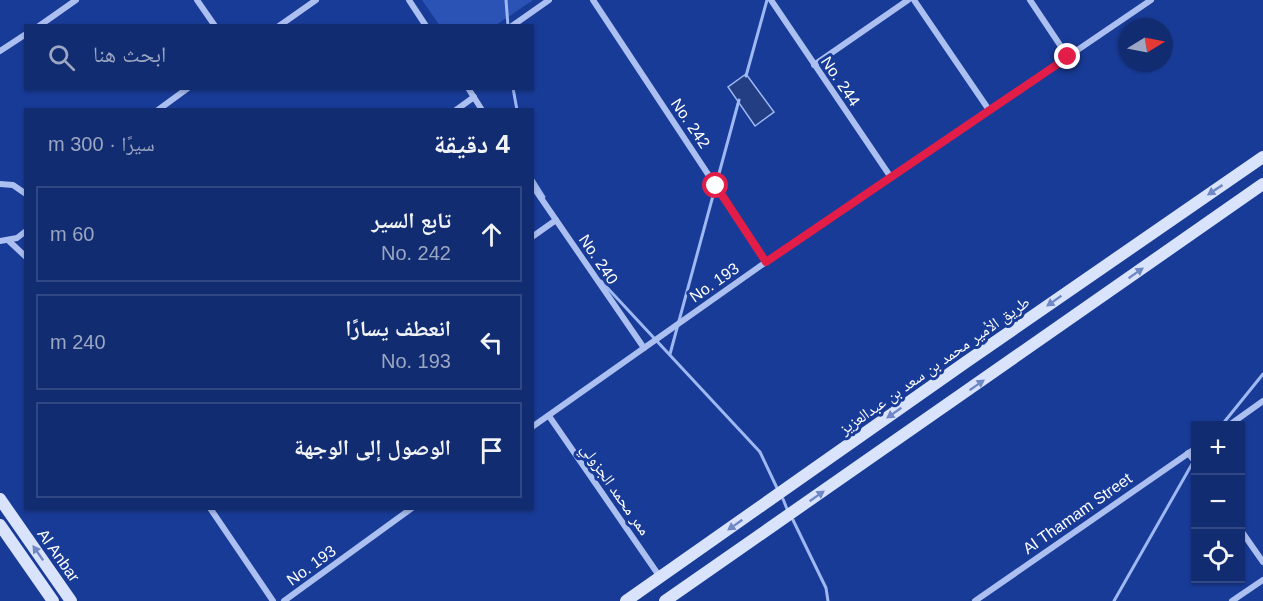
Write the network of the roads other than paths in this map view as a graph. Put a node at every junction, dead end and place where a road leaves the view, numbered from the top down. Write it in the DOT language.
graph roads {
  1 [pos="197,0"];
  2 [pos="316,0"];
  3 [pos="408,0"];
  4 [pos="549,0"];
  5 [pos="592,0"];
  6 [pos="771,0"];
  7 [pos="908,0"];
  8 [pos="914,0"];
  9 [pos="1030,0"];
  10 [pos="1151,0"];
  11 [pos="73,1"];
  12 [pos="42,24"];
  13 [pos="214,24"];
  14 [pos="282,24"];
  15 [pos="425,24"];
  16 [pos="515,24"];
  17 [pos="24,35"];
  18 [pos="0,51"];
  19 [pos="1068,57"];
  20 [pos="814,65"];
  21 [pos="185,90"];
  22 [pos="469,90"];
  23 [pos="474,97"];
  24 [pos="161,108"];
  25 [pos="459,108"];
  26 [pos="481,108"];
  27 [pos="989,110"];
  28 [pos="1263,157"];
  29 [pos="890,176"];
  30 [pos="1,183"];
  31 [pos="24,183"];
  32 [pos="1263,184"];
  33 [pos="13,185"];
  34 [pos="534,188"];
  35 [pos="24,193"];
  36 [pos="556,220"];
  37 [pos="24,233"];
  38 [pos="534,236"];
  39 [pos="0,241"];
  40 [pos="9,241"];
  41 [pos="24,255"];
  42 [pos="766,262"];
  43 [pos="644,348"];
  44 [pos="1263,401"];
  45 [pos="549,416"];
  46 [pos="1235,421"];
  47 [pos="534,426"];
  48 [pos="1191,451"];
  49 [pos="1188,453"];
  50 [pos="1191,457"];
  51 [pos="0,499"];
  52 [pos="211,510"];
  53 [pos="409,510"];
  54 [pos="0,525"];
  55 [pos="1245,536"];
  56 [pos="1263,562"];
  57 [pos="660,577"];
  58 [pos="1263,580"];
  59 [pos="52,601"];
  60 [pos="71,601"];
  61 [pos="273,601"];
  62 [pos="284,601"];
  63 [pos="626,601"];
  64 [pos="665,601"];
  65 [pos="975,601"];
  66 [pos="1232,601"];
  1 -- 13 [label="street"];
  2 -- 14 [label="street"];
  3 -- 15 [label="street"];
  4 -- 16 [label="street"];
  5 -- 42 [label="street, No. 242"];
  6 -- 20 [label="street, No. 244"];
  7 -- 20 [label="street"];
  8 -- 27 [label="street"];
  9 -- 19 [label="street"];
  10 -- 19 [label="street, No. 193"];
  11 -- 12 [label="street"];
  17 -- 18 [label="street"];
  19 -- 27 [label="street, No. 193"];
  20 -- 29 [label="street, No. 244"];
  21 -- 24 [label="street"];
  22 -- 23 [label="street"];
  23 -- 25 [label="street"];
  23 -- 26 [label="street"];
  27 -- 29 [label="street, No. 193"];
  28 -- 57 [label="main road, طريق الأمير محمد بن سعد بن عبدالعزيز, one-way"];
  29 -- 42 [label="street, No. 193"];
  30 -- 33 [label="street"];
  31 -- 33 [label="street"];
  64 -- 32 [label="main road, one-way"];
  33 -- 35 [label="street"];
  34 -- 36 [label="street, No. 240"];
  36 -- 38 [label="street"];
  36 -- 43 [label="street, No. 240"];
  37 -- 40 [label="street"];
  39 -- 40 [label="street"];
  40 -- 41 [label="street"];
  42 -- 43 [label="street, No. 193"];
  43 -- 45 [label="street, No. 193"];
  44 -- 46 [label="street"];
  45 -- 47 [label="street, No. 193"];
  45 -- 57 [label="street, ممر محمد الجزولي"];
  48 -- 49 [label="street, Al Thamam Street"];
  49 -- 50 [label="street"];
  49 -- 65 [label="street, Al Thamam Street"];
  60 -- 51 [label="main road, Al Anbar, one-way"];
  52 -- 61 [label="street"];
  53 -- 62 [label="street, No. 193"];
  54 -- 59 [label="main road, Al Anbar"];
  55 -- 56 [label="street"];
  57 -- 63 [label="main road, طريق الأمير محمد بن سعد بن عبدالعزيز"];
  58 -- 66 [label="street"];
}
